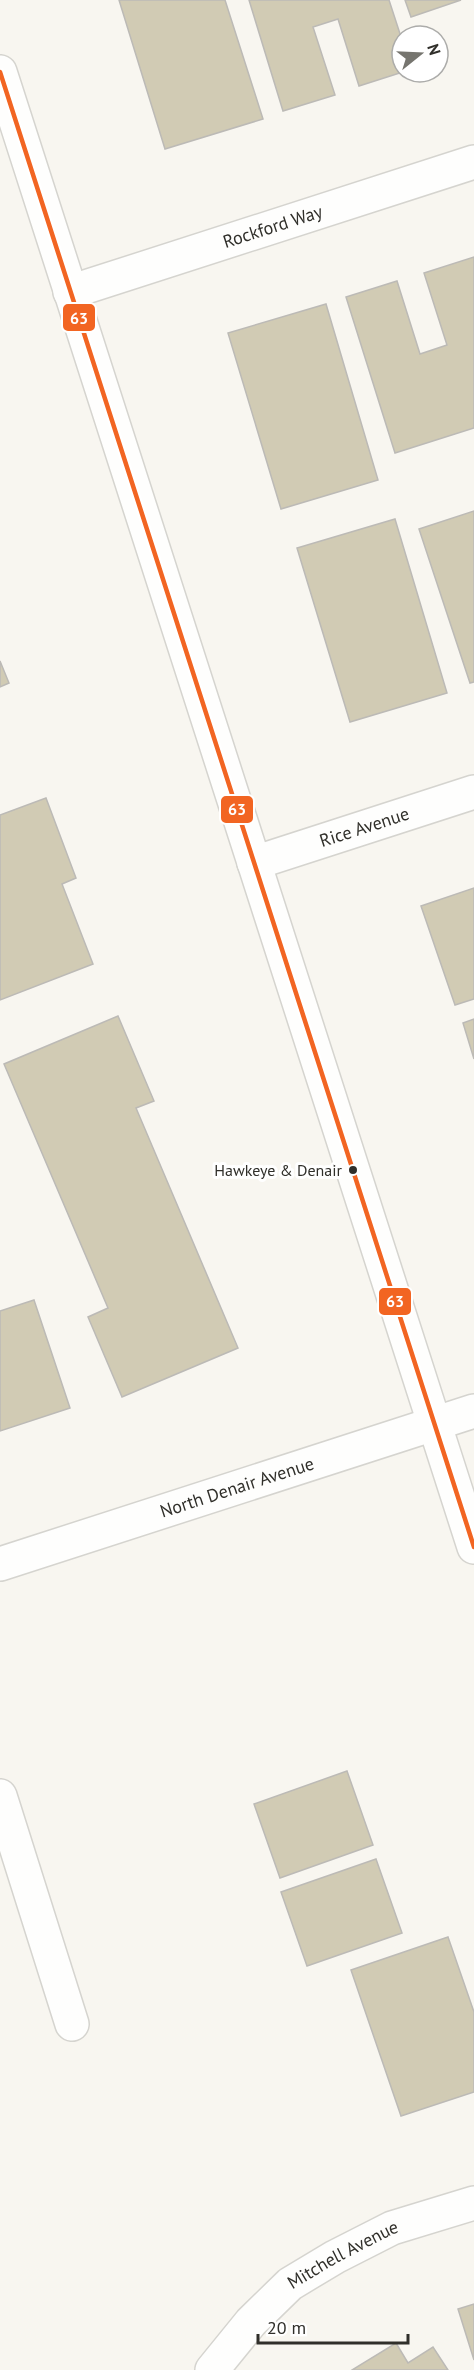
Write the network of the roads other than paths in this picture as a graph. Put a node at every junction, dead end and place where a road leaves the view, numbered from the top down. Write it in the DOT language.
graph roads {
  1 [pos="0,72"];
  2 [pos="9,127"];
  3 [pos="474,162"];
  4 [pos="70,292"];
  5 [pos="474,792"];
  6 [pos="254,863"];
  7 [pos="474,1411"];
  8 [pos="434,1424"];
  9 [pos="474,1547"];
  10 [pos="0,1564"];
  11 [pos="0,1796"];
  12 [pos="72,2024"];
  13 [pos="474,2203"];
  14 [pos="213,2370"];
  1 -- 2 [label="street"];
  2 -- 4 [label="street"];
  3 -- 4 [label="street, Rockford Way"];
  4 -- 6 [label="street"];
  5 -- 6 [label="street, Rice Avenue"];
  6 -- 8 [label="street"];
  7 -- 8 [label="street, North Denair Avenue"];
  8 -- 9 [label="street"];
  8 -- 10 [label="street, North Denair Avenue"];
  11 -- 12 [label="street"];
  13 -- 14 [label="street, Mitchell Avenue"];
}
